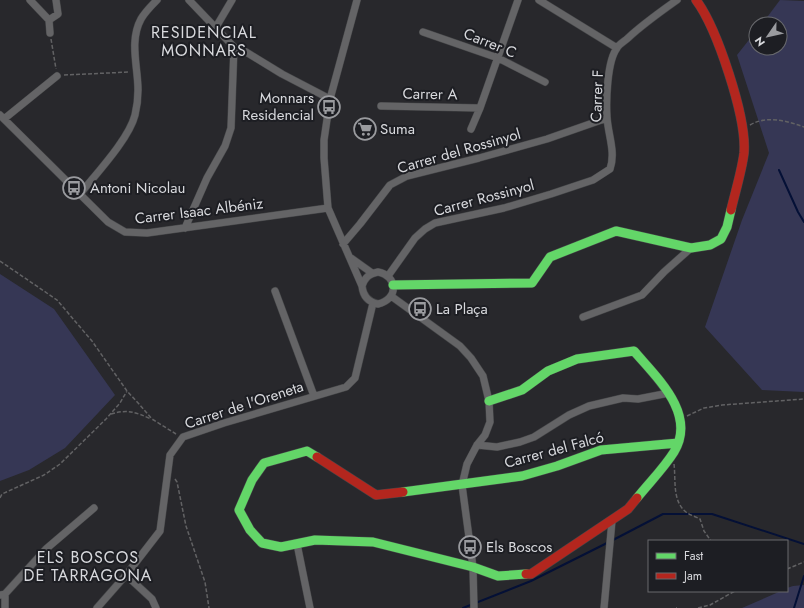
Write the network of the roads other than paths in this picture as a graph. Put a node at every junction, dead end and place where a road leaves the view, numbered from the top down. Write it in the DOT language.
graph roads {
  1 [pos="30,0"];
  2 [pos="56,0"];
  3 [pos="156,0"];
  4 [pos="189,0"];
  5 [pos="232,0"];
  6 [pos="357,0"];
  7 [pos="518,0"];
  8 [pos="539,0"];
  9 [pos="677,0"];
  10 [pos="696,0"];
  11 [pos="49,20"];
  12 [pos="216,27"];
  13 [pos="423,32"];
  14 [pos="50,33"];
  15 [pos="234,47"];
  16 [pos="617,48"];
  17 [pos="498,58"];
  18 [pos="57,76"];
  19 [pos="545,82"];
  20 [pos="330,99"];
  21 [pos="381,106"];
  22 [pos="480,108"];
  23 [pos="2,117"];
  24 [pos="607,118"];
  25 [pos="471,129"];
  26 [pos="606,173"];
  27 [pos="80,194"];
  28 [pos="328,208"];
  29 [pos="185,228"];
  30 [pos="343,244"];
  31 [pos="691,248"];
  32 [pos="350,258"];
  33 [pos="372,273"];
  34 [pos="388,276"];
  35 [pos="393,285"];
  36 [pos="362,286"];
  37 [pos="275,291"];
  38 [pos="391,296"];
  39 [pos="373,303"];
  40 [pos="583,318"];
  41 [pos="669,393"];
  42 [pos="314,396"];
  43 [pos="490,401"];
  44 [pos="678,443"];
  45 [pos="477,445"];
  46 [pos="462,485"];
  47 [pos="94,508"];
  48 [pos="612,521"];
  49 [pos="297,544"];
  50 [pos="473,567"];
  51 [pos="126,575"];
  52 [pos="3,594"];
  53 [pos="5,608"];
  54 [pos="97,608"];
  55 [pos="156,608"];
  56 [pos="310,608"];
  57 [pos="474,608"];
  58 [pos="604,608"];
  1 -- 11 [label="street"];
  2 -- 11 [label="street"];
  3 -- 27 [label="street"];
  4 -- 12 [label="street"];
  5 -- 12 [label="street"];
  6 -- 20 [label="street"];
  7 -- 17 [label="street"];
  8 -- 16 [label="street"];
  9 -- 16 [label="street, Carrer F"];
  10 -- 31 [label="street"];
  11 -- 14 [label="street"];
  12 -- 15 [label="street"];
  13 -- 17 [label="street, Carrer C"];
  15 -- 20 [label="street"];
  15 -- 29 [label="street"];
  16 -- 24 [label="street, Carrer F"];
  17 -- 19 [label="street, Carrer C"];
  17 -- 22 [label="street"];
  18 -- 23 [label="street"];
  20 -- 28 [label="street"];
  21 -- 22 [label="street, Carrer A"];
  22 -- 25 [label="street"];
  23 -- 27 [label="street, Carrer Isaac Albéniz"];
  24 -- 26 [label="street, Carrer F"];
  24 -- 30 [label="street, Carrer del Rossinyol"];
  26 -- 34 [label="street, Carrer Rossinyol"];
  27 -- 29 [label="street, Carrer Isaac Albéniz"];
  28 -- 29 [label="street, Carrer Isaac Albéniz"];
  28 -- 30 [label="street"];
  30 -- 32 [label="street"];
  31 -- 35 [label="street"];
  31 -- 40 [label="street"];
  32 -- 33 [label="street"];
  32 -- 36 [label="street"];
  33 -- 34 [label="street"];
  33 -- 36 [label="street"];
  34 -- 35 [label="street"];
  35 -- 38 [label="street"];
  36 -- 39 [label="street"];
  37 -- 42 [label="street"];
  38 -- 39 [label="street"];
  38 -- 43 [label="street"];
  39 -- 42 [label="street, Carrer de l'Oreneta"];
  41 -- 43 [label="street"];
  41 -- 44 [label="street"];
  41 -- 45 [label="street"];
  42 -- 51 [label="street, Carrer de l'Oreneta"];
  43 -- 45 [label="street"];
  44 -- 46 [label="street, Carrer del Falcó"];
  44 -- 48 [label="street"];
  45 -- 46 [label="street"];
  46 -- 49 [label="street, Carrer del Falcó"];
  46 -- 50 [label="street"];
  47 -- 52 [label="street"];
  48 -- 50 [label="street"];
  48 -- 58 [label="street"];
  49 -- 50 [label="street"];
  49 -- 56 [label="street"];
  50 -- 57 [label="street"];
  51 -- 54 [label="street, Carrer de l'Oreneta"];
  51 -- 55 [label="street"];
  52 -- 53 [label="street"];
}
